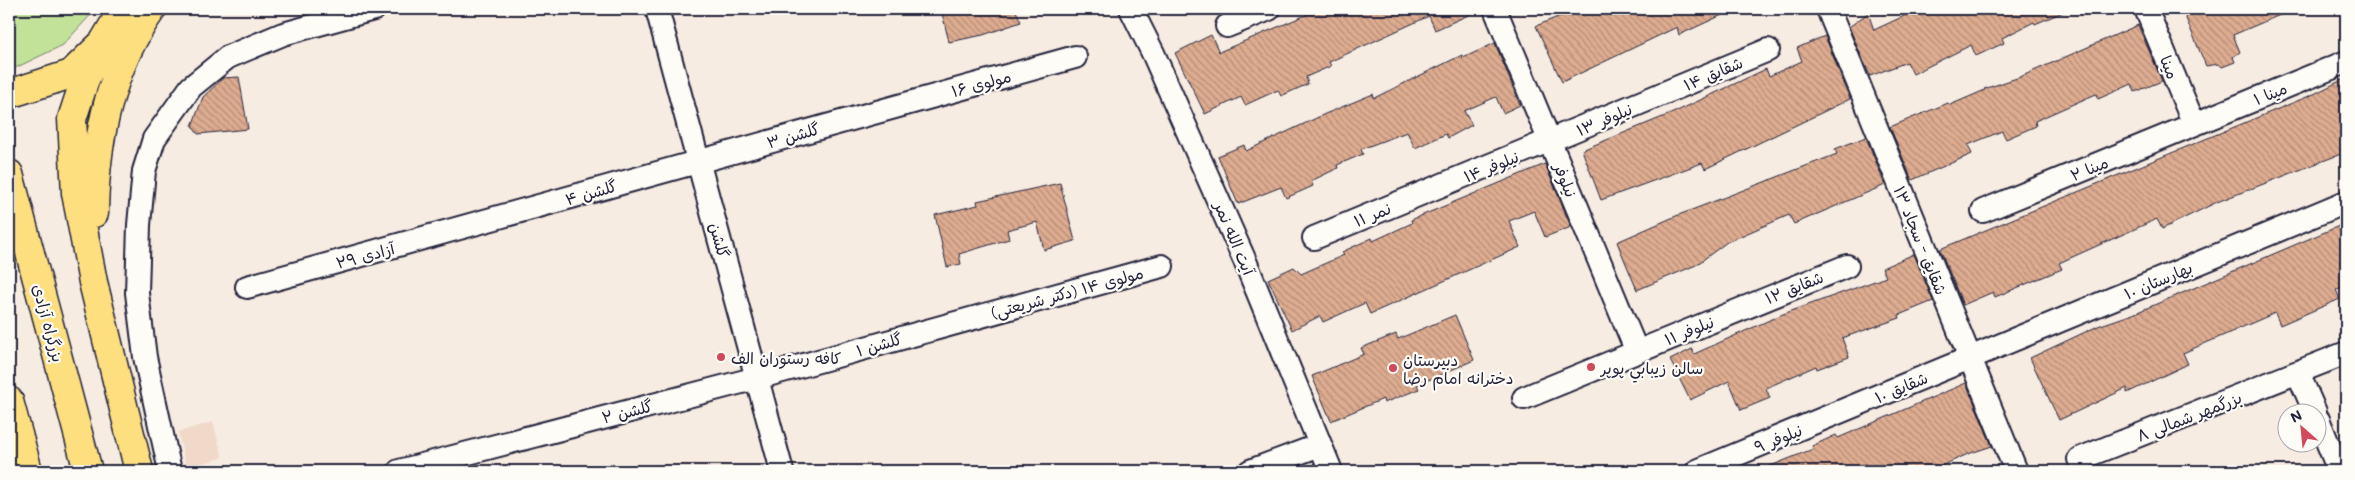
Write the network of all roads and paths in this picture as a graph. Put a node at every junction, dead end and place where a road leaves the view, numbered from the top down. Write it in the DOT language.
graph roads {
  1 [pos="123,9"];
  2 [pos="152,9"];
  3 [pos="374,9"];
  4 [pos="657,9"];
  5 [pos="1131,9"];
  6 [pos="1269,9"];
  7 [pos="1494,9"];
  8 [pos="1828,9"];
  9 [pos="2146,9"];
  10 [pos="1227,26"];
  11 [pos="103,43"];
  12 [pos="1768,50"];
  13 [pos="1076,57"];
  14 [pos="2346,62"];
  15 [pos="18,92"];
  16 [pos="1659,96"];
  17 [pos="887,109"];
  18 [pos="2194,124"];
  19 [pos="1550,141"];
  20 [pos="698,161"];
  21 [pos="9,174"];
  22 [pos="1432,190"];
  23 [pos="2346,202"];
  24 [pos="1984,211"];
  25 [pos="484,222"];
  26 [pos="1314,238"];
  27 [pos="1162,266"];
  28 [pos="1847,266"];
  29 [pos="93,282"];
  30 [pos="247,287"];
  31 [pos="1742,309"];
  32 [pos="971,319"];
  33 [pos="1637,352"];
  34 [pos="2346,353"];
  35 [pos="1969,358"];
  36 [pos="2298,373"];
  37 [pos="757,378"];
  38 [pos="1524,398"];
  39 [pos="9,401"];
  40 [pos="2311,402"];
  41 [pos="1832,415"];
  42 [pos="2328,444"];
  43 [pos="1320,445"];
  44 [pos="2079,459"];
  45 [pos="1328,470"];
  46 [pos="28,471"];
  47 [pos="88,471"];
  48 [pos="139,471"];
  49 [pos="170,471"];
  50 [pos="399,471"];
  51 [pos="782,471"];
  52 [pos="1250,471"];
  53 [pos="1697,471"];
  54 [pos="2016,471"];
  55 [pos="2339,471"];
  1 -- 11 [label="main road"];
  2 -- 29 [label="main road"];
  3 -- 49 [label="street"];
  4 -- 20 [label="street, گلشن"];
  5 -- 43 [label="street, آیت الله نمر"];
  6 -- 10 [label="street"];
  7 -- 19 [label="street, نیلوفر"];
  8 -- 35 [label="street, شقایق - سجاد ۱۳"];
  9 -- 18 [label="street, مینا"];
  11 -- 15 [label="main road"];
  11 -- 29 [label="main road"];
  12 -- 16 [label="street, شقایق ۱۴"];
  13 -- 17 [label="street, مولوی ۱۶"];
  14 -- 18 [label="street, مینا ۱"];
  16 -- 19 [label="street, نیلوفر ۱۳"];
  17 -- 20 [label="street, گلشن ۳"];
  18 -- 24 [label="street, مینا ۲"];
  19 -- 22 [label="street, نیلوفر ۱۴"];
  19 -- 33 [label="street, نیلوفر"];
  20 -- 25 [label="street, گلشن ۴"];
  20 -- 37 [label="street, گلشن"];
  21 -- 47 [label="main road, بزرگراه آزادی"];
  22 -- 26 [label="street, نمر ۱۱"];
  23 -- 35 [label="street, بهارستان ۱۰"];
  25 -- 30 [label="street, آزادی ۲۹"];
  27 -- 32 [label="street, مولوی ۱۴ (دکتر شریعتی)"];
  28 -- 31 [label="street, شقایق ۱۲"];
  29 -- 48 [label="main road"];
  31 -- 33 [label="street, نیلوفر ۱۱"];
  32 -- 37 [label="street, گلشن ۱"];
  33 -- 38 [label="street, نیلوفر ۱۱"];
  34 -- 36 [label="street, بزرگمهر شمالی ۸"];
  35 -- 41 [label="street, شقایق ۱۰"];
  35 -- 54 [label="street, شقایق - سجاد ۱۳"];
  36 -- 40 [label="street"];
  36 -- 44 [label="street, بزرگمهر شمالی ۸"];
  37 -- 50 [label="street, گلشن ۲"];
  37 -- 51 [label="street, گلشن"];
  39 -- 46 [label="main road"];
  41 -- 53 [label="street, نیلوفر ۹"];
  42 -- 55 [label="street"];
  43 -- 45 [label="street, آیت الله نمر"];
  43 -- 52 [label="street"];
}
